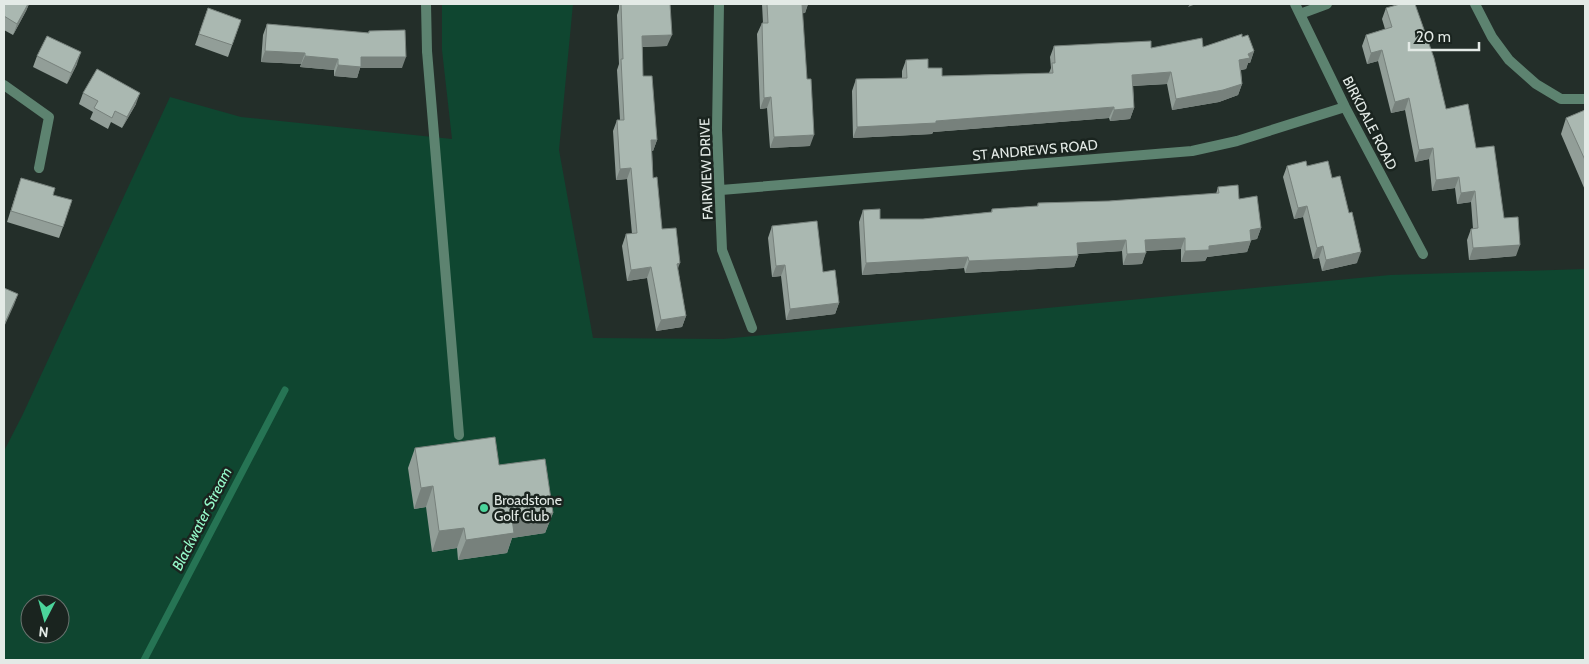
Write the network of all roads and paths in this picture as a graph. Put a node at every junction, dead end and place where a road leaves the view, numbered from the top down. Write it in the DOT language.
graph roads {
  1 [pos="426,4"];
  2 [pos="719,4"];
  3 [pos="1295,4"];
  4 [pos="1327,4"];
  5 [pos="1475,4"];
  6 [pos="1300,14"];
  7 [pos="4,85"];
  8 [pos="1585,99"];
  9 [pos="1345,107"];
  10 [pos="39,168"];
  11 [pos="721,190"];
  12 [pos="1423,254"];
  13 [pos="752,328"];
  14 [pos="458,435"];
  1 -- 14 [label="street"];
  2 -- 11 [label="street, FAIRVIEW DRIVE"];
  3 -- 6 [label="street, BIRKDALE ROAD"];
  4 -- 6 [label="street"];
  5 -- 8 [label="street"];
  6 -- 9 [label="street, BIRKDALE ROAD"];
  7 -- 10 [label="street"];
  9 -- 11 [label="street, ST ANDREWS ROAD"];
  9 -- 12 [label="street, BIRKDALE ROAD"];
  11 -- 13 [label="street, FAIRVIEW DRIVE"];
}
